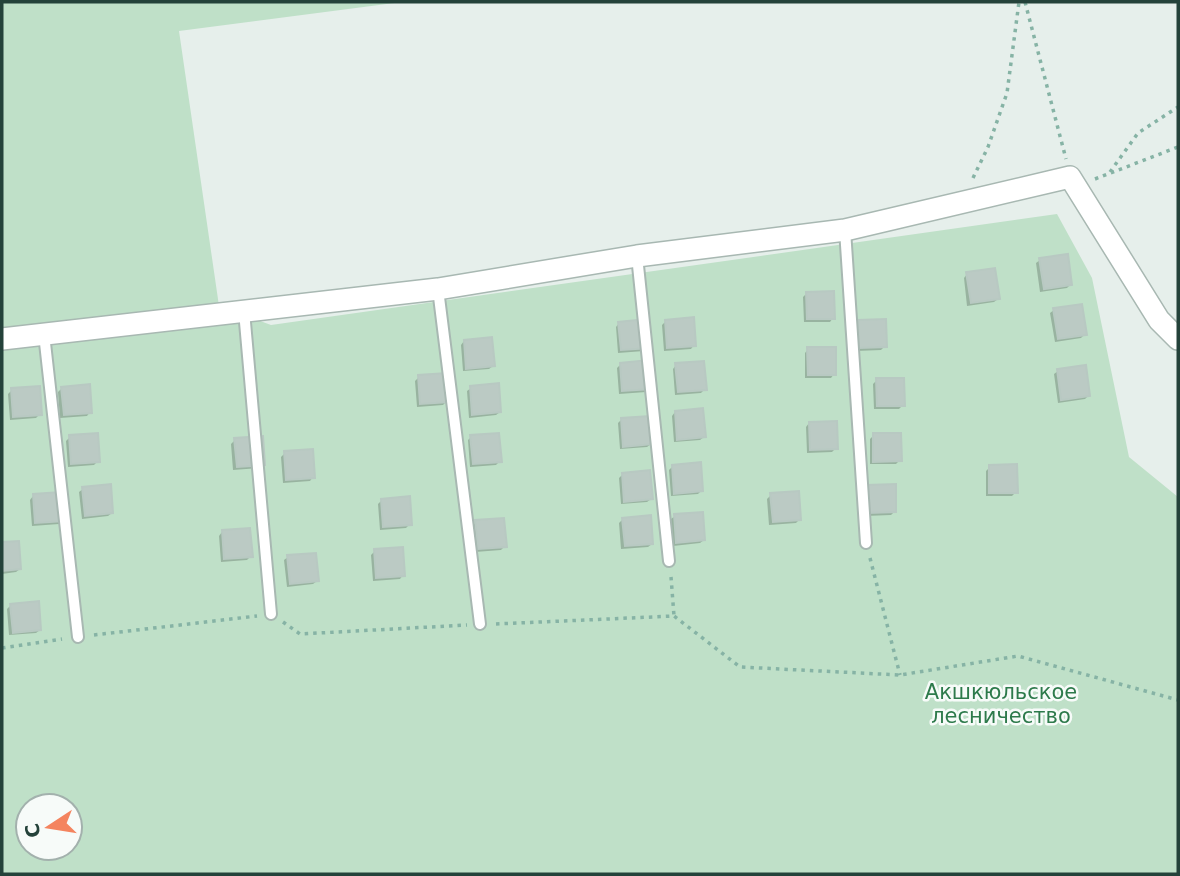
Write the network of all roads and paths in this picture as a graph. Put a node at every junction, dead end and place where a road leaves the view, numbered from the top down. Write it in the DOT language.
graph roads {
  1 [pos="1019,2"];
  2 [pos="1025,2"];
  3 [pos="1178,107"];
  4 [pos="1178,147"];
  5 [pos="1108,174"];
  6 [pos="1074,182"];
  7 [pos="953,204"];
  8 [pos="845,230"];
  9 [pos="637,256"];
  10 [pos="438,289"];
  11 [pos="244,311"];
  12 [pos="44,334"];
  13 [pos="2,339"];
  14 [pos="1178,339"];
  15 [pos="866,543"];
  16 [pos="669,561"];
  17 [pos="271,614"];
  18 [pos="674,616"];
  19 [pos="480,624"];
  20 [pos="78,637"];
  21 [pos="2,648"];
  22 [pos="900,675"];
  23 [pos="1178,700"];
  1 -- 7 [label="path"];
  2 -- 6 [label="path"];
  3 -- 5 [label="path"];
  4 -- 5 [label="path"];
  5 -- 6 [label="path"];
  6 -- 7 [label="street"];
  6 -- 14 [label="street"];
  7 -- 8 [label="street"];
  8 -- 9 [label="street"];
  8 -- 15 [label="lane"];
  9 -- 10 [label="street"];
  9 -- 16 [label="lane"];
  10 -- 11 [label="street"];
  10 -- 19 [label="lane"];
  11 -- 12 [label="street"];
  11 -- 17 [label="lane"];
  12 -- 13 [label="street"];
  12 -- 20 [label="lane"];
  15 -- 22 [label="path"];
  16 -- 18 [label="path"];
  17 -- 19 [label="path"];
  17 -- 20 [label="path"];
  18 -- 19 [label="path"];
  18 -- 22 [label="path"];
  20 -- 21 [label="path"];
  22 -- 23 [label="path"];
}
